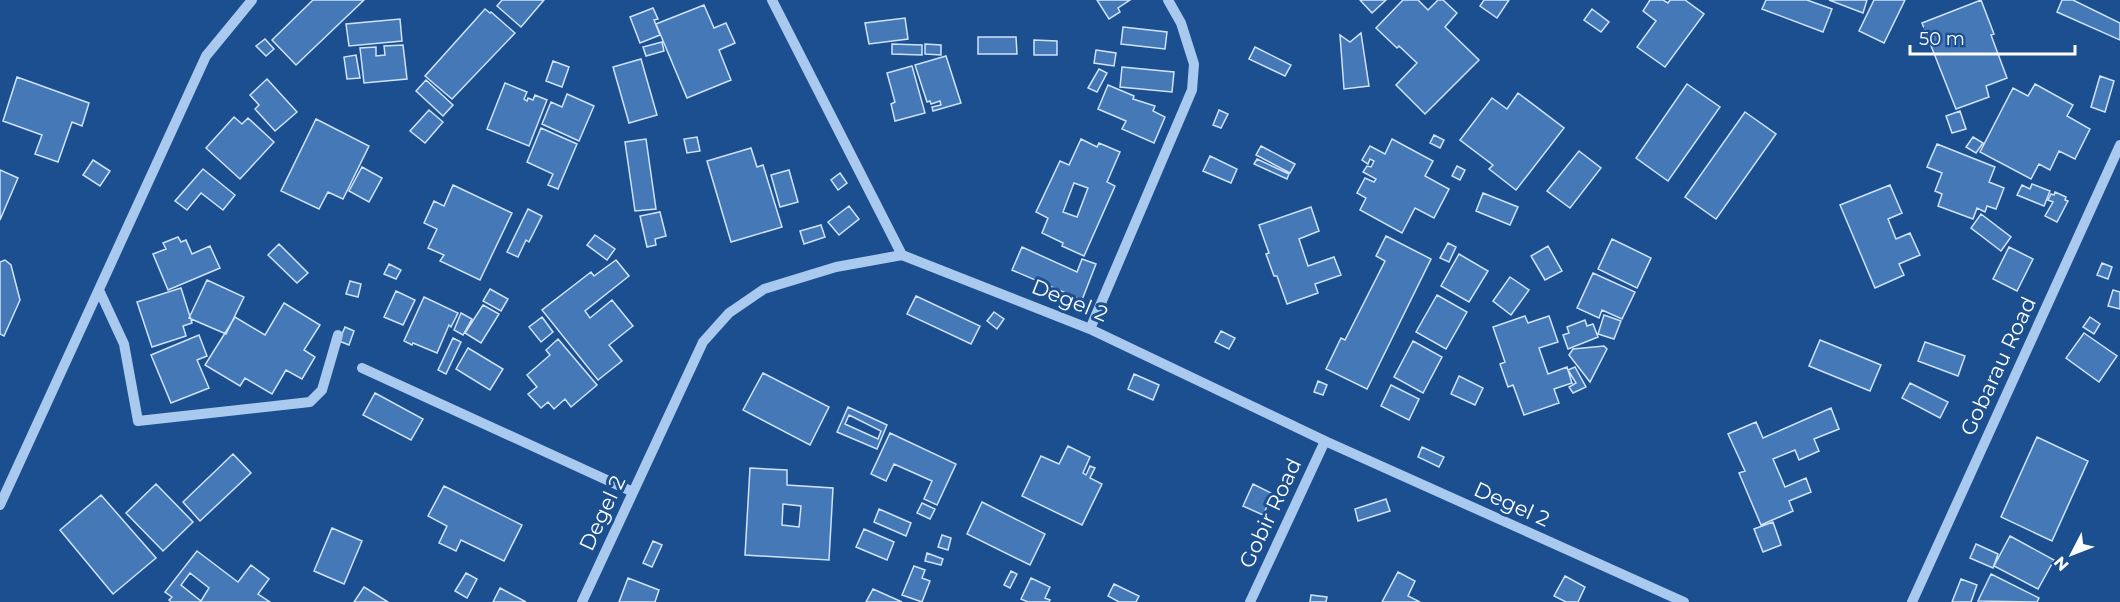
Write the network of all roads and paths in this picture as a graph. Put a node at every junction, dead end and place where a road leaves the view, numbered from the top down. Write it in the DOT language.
graph roads {
  1 [pos="252,0"];
  2 [pos="772,0"];
  3 [pos="1168,0"];
  4 [pos="2120,146"];
  5 [pos="902,255"];
  6 [pos="99,290"];
  7 [pos="1090,329"];
  8 [pos="338,335"];
  9 [pos="362,368"];
  10 [pos="1325,441"];
  11 [pos="633,492"];
  12 [pos="0,505"];
  13 [pos="582,602"];
  14 [pos="1250,602"];
  15 [pos="1684,602"];
  16 [pos="1912,602"];
  1 -- 6 [label="street"];
  2 -- 5 [label="street"];
  3 -- 7 [label="street"];
  4 -- 16 [label="street, Gobarau Road"];
  5 -- 7 [label="street, Degel 2"];
  5 -- 11 [label="street, Degel 2"];
  6 -- 8 [label="street"];
  6 -- 12 [label="street"];
  7 -- 10 [label="street, Degel 2"];
  9 -- 11 [label="street"];
  10 -- 14 [label="street, Gobir Road"];
  10 -- 15 [label="street, Degel 2"];
  11 -- 13 [label="street, Degel 2"];
}
